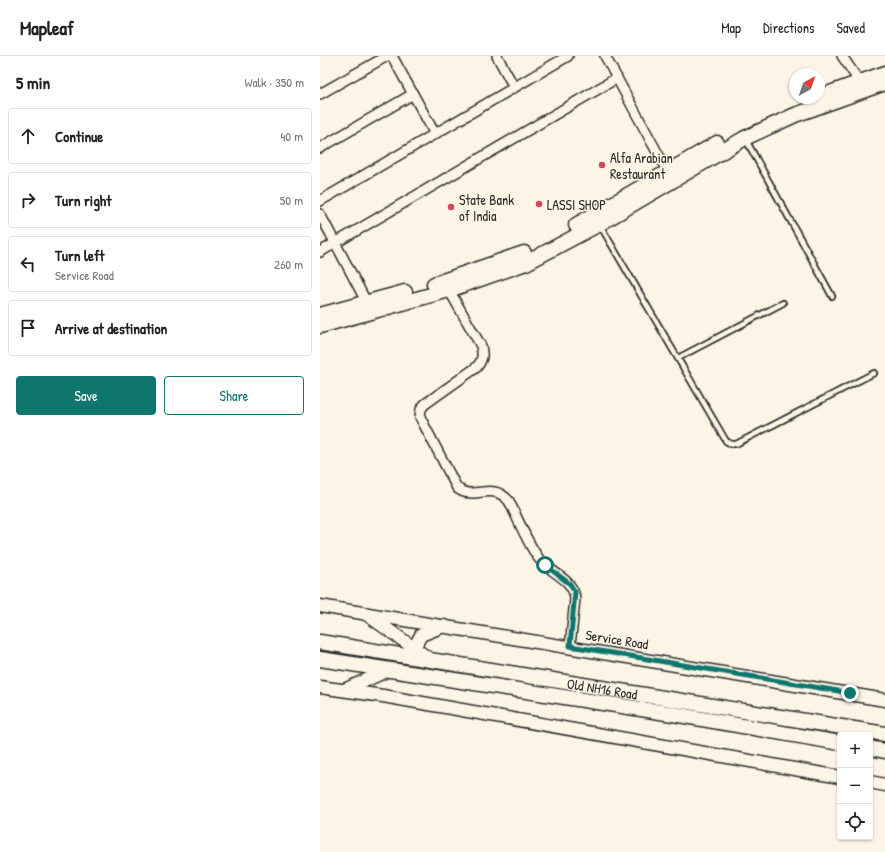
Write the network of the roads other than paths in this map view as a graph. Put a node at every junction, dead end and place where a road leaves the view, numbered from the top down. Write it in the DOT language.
graph roads {
  1 [pos="387,56"];
  2 [pos="392,56"];
  3 [pos="497,56"];
  4 [pos="568,56"];
  5 [pos="605,56"];
  6 [pos="842,56"];
  7 [pos="885,73"];
  8 [pos="617,78"];
  9 [pos="859,82"];
  10 [pos="885,83"];
  11 [pos="514,87"];
  12 [pos="320,94"];
  13 [pos="413,94"];
  14 [pos="825,95"];
  15 [pos="801,104"];
  16 [pos="435,134"];
  17 [pos="745,138"];
  18 [pos="320,148"];
  19 [pos="670,176"];
  20 [pos="320,201"];
  21 [pos="320,214"];
  22 [pos="597,219"];
  23 [pos="336,243"];
  24 [pos="320,252"];
  25 [pos="449,290"];
  26 [pos="832,296"];
  27 [pos="783,303"];
  28 [pos="369,308"];
  29 [pos="320,315"];
  30 [pos="320,326"];
  31 [pos="678,358"];
  32 [pos="874,373"];
  33 [pos="320,606"];
  34 [pos="363,613"];
  35 [pos="446,626"];
  36 [pos="320,642"];
  37 [pos="570,646"];
  38 [pos="414,648"];
  39 [pos="320,659"];
  40 [pos="431,660"];
  41 [pos="391,669"];
  42 [pos="320,687"];
  43 [pos="344,690"];
  44 [pos="885,700"];
  45 [pos="885,734"];
  46 [pos="837,743"];
  47 [pos="873,749"];
  48 [pos="885,751"];
  49 [pos="837,776"];
  50 [pos="873,783"];
  51 [pos="885,785"];
  1 -- 12 [label="street"];
  2 -- 13 [label="street"];
  3 -- 11 [label="street"];
  4 -- 11 [label="street"];
  5 -- 8 [label="street"];
  6 -- 9 [label="street"];
  7 -- 9 [label="main road"];
  8 -- 19 [label="street"];
  8 -- 23 [label="street"];
  9 -- 14 [label="main road"];
  10 -- 17 [label="main road"];
  11 -- 16 [label="street"];
  13 -- 16 [label="street"];
  13 -- 18 [label="street"];
  15 -- 19 [label="main road"];
  16 -- 20 [label="street"];
  17 -- 19 [label="main road"];
  17 -- 26 [label="lane"];
  19 -- 22 [label="main road"];
  21 -- 23 [label="street"];
  22 -- 25 [label="main road"];
  22 -- 28 [label="main road"];
  22 -- 31 [label="lane"];
  23 -- 24 [label="street"];
  23 -- 28 [label="street"];
  25 -- 28 [label="main road"];
  25 -- 37 [label="street"];
  27 -- 31 [label="lane"];
  28 -- 29 [label="main road"];
  28 -- 30 [label="main road"];
  31 -- 32 [label="lane"];
  33 -- 34 [label="street, Service Road"];
  34 -- 35 [label="street, Service Road"];
  34 -- 38 [label="street"];
  35 -- 37 [label="street, Service Road"];
  35 -- 38 [label="street"];
  36 -- 40 [label="main road, Old NH16 Road"];
  37 -- 44 [label="street, Service Road"];
  38 -- 40 [label="street"];
  39 -- 41 [label="main road, Old NH16 Road"];
  40 -- 45 [label="main road, Old NH16 Road"];
  41 -- 43 [label="street"];
  41 -- 46 [label="main road, Old NH16 Road"];
  42 -- 43 [label="street"];
  43 -- 49 [label="street"];
  47 -- 48 [label="main road"];
  50 -- 51 [label="street"];
}
